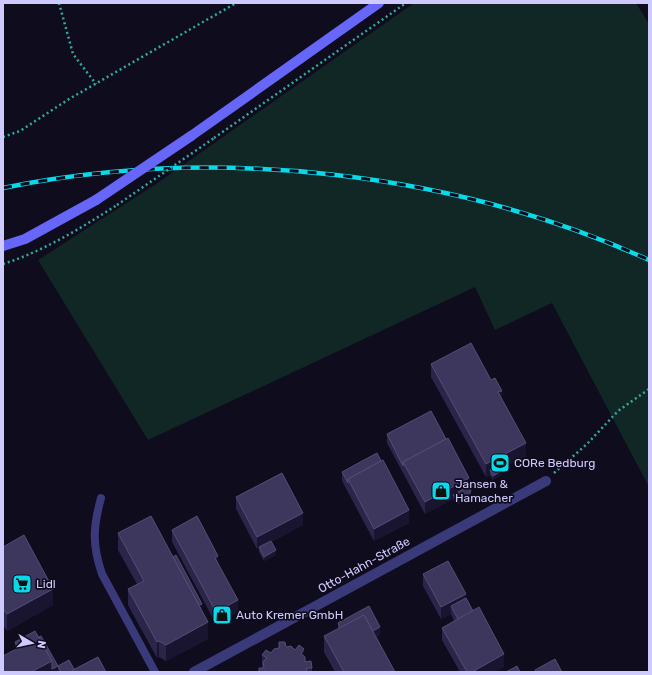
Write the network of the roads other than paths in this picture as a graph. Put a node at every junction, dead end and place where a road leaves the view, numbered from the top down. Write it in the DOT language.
graph roads {
  1 [pos="379,3"];
  2 [pos="3,246"];
  3 [pos="546,480"];
  4 [pos="101,498"];
  5 [pos="155,672"];
  6 [pos="194,672"];
  1 -- 2 [label="street, bridge"];
  3 -- 6 [label="street, Otto-Hahn-Straße"];
  4 -- 5 [label="lane"];
}
